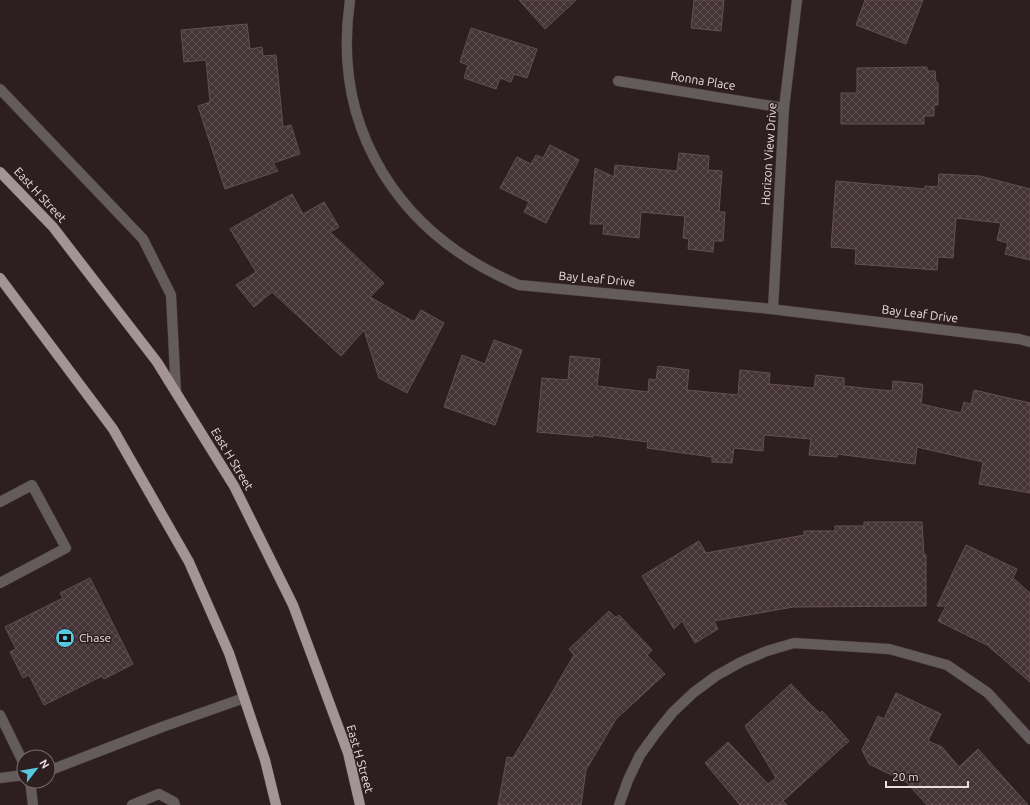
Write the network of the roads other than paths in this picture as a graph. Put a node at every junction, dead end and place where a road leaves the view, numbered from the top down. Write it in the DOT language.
graph roads {
  1 [pos="350,0"];
  2 [pos="797,0"];
  3 [pos="618,81"];
  4 [pos="0,89"];
  5 [pos="784,108"];
  6 [pos="0,172"];
  7 [pos="0,278"];
  8 [pos="773,309"];
  9 [pos="1030,342"];
  10 [pos="176,393"];
  11 [pos="0,502"];
  12 [pos="0,583"];
  13 [pos="244,698"];
  14 [pos="0,715"];
  15 [pos="1030,738"];
  16 [pos="17,749"];
  17 [pos="56,768"];
  18 [pos="16,776"];
  19 [pos="0,778"];
  20 [pos="31,789"];
  21 [pos="33,805"];
  22 [pos="132,805"];
  23 [pos="176,805"];
  24 [pos="276,805"];
  25 [pos="360,805"];
  26 [pos="619,805"];
  1 -- 8 [label="street, Bay Leaf Drive"];
  2 -- 5 [label="street, Horizon View Drive"];
  3 -- 5 [label="street, Ronna Place"];
  4 -- 10 [label="street"];
  5 -- 8 [label="street, Horizon View Drive"];
  6 -- 10 [label="main road, East H Street"];
  7 -- 13 [label="main road"];
  8 -- 9 [label="street, Bay Leaf Drive"];
  10 -- 25 [label="main road, East H Street"];
  11 -- 12 [label="street"];
  13 -- 17 [label="street"];
  13 -- 24 [label="main road"];
  14 -- 16 [label="street"];
  15 -- 26 [label="street"];
  18 -- 19 [label="street"];
  20 -- 21 [label="street"];
  22 -- 23 [label="street"];
}
